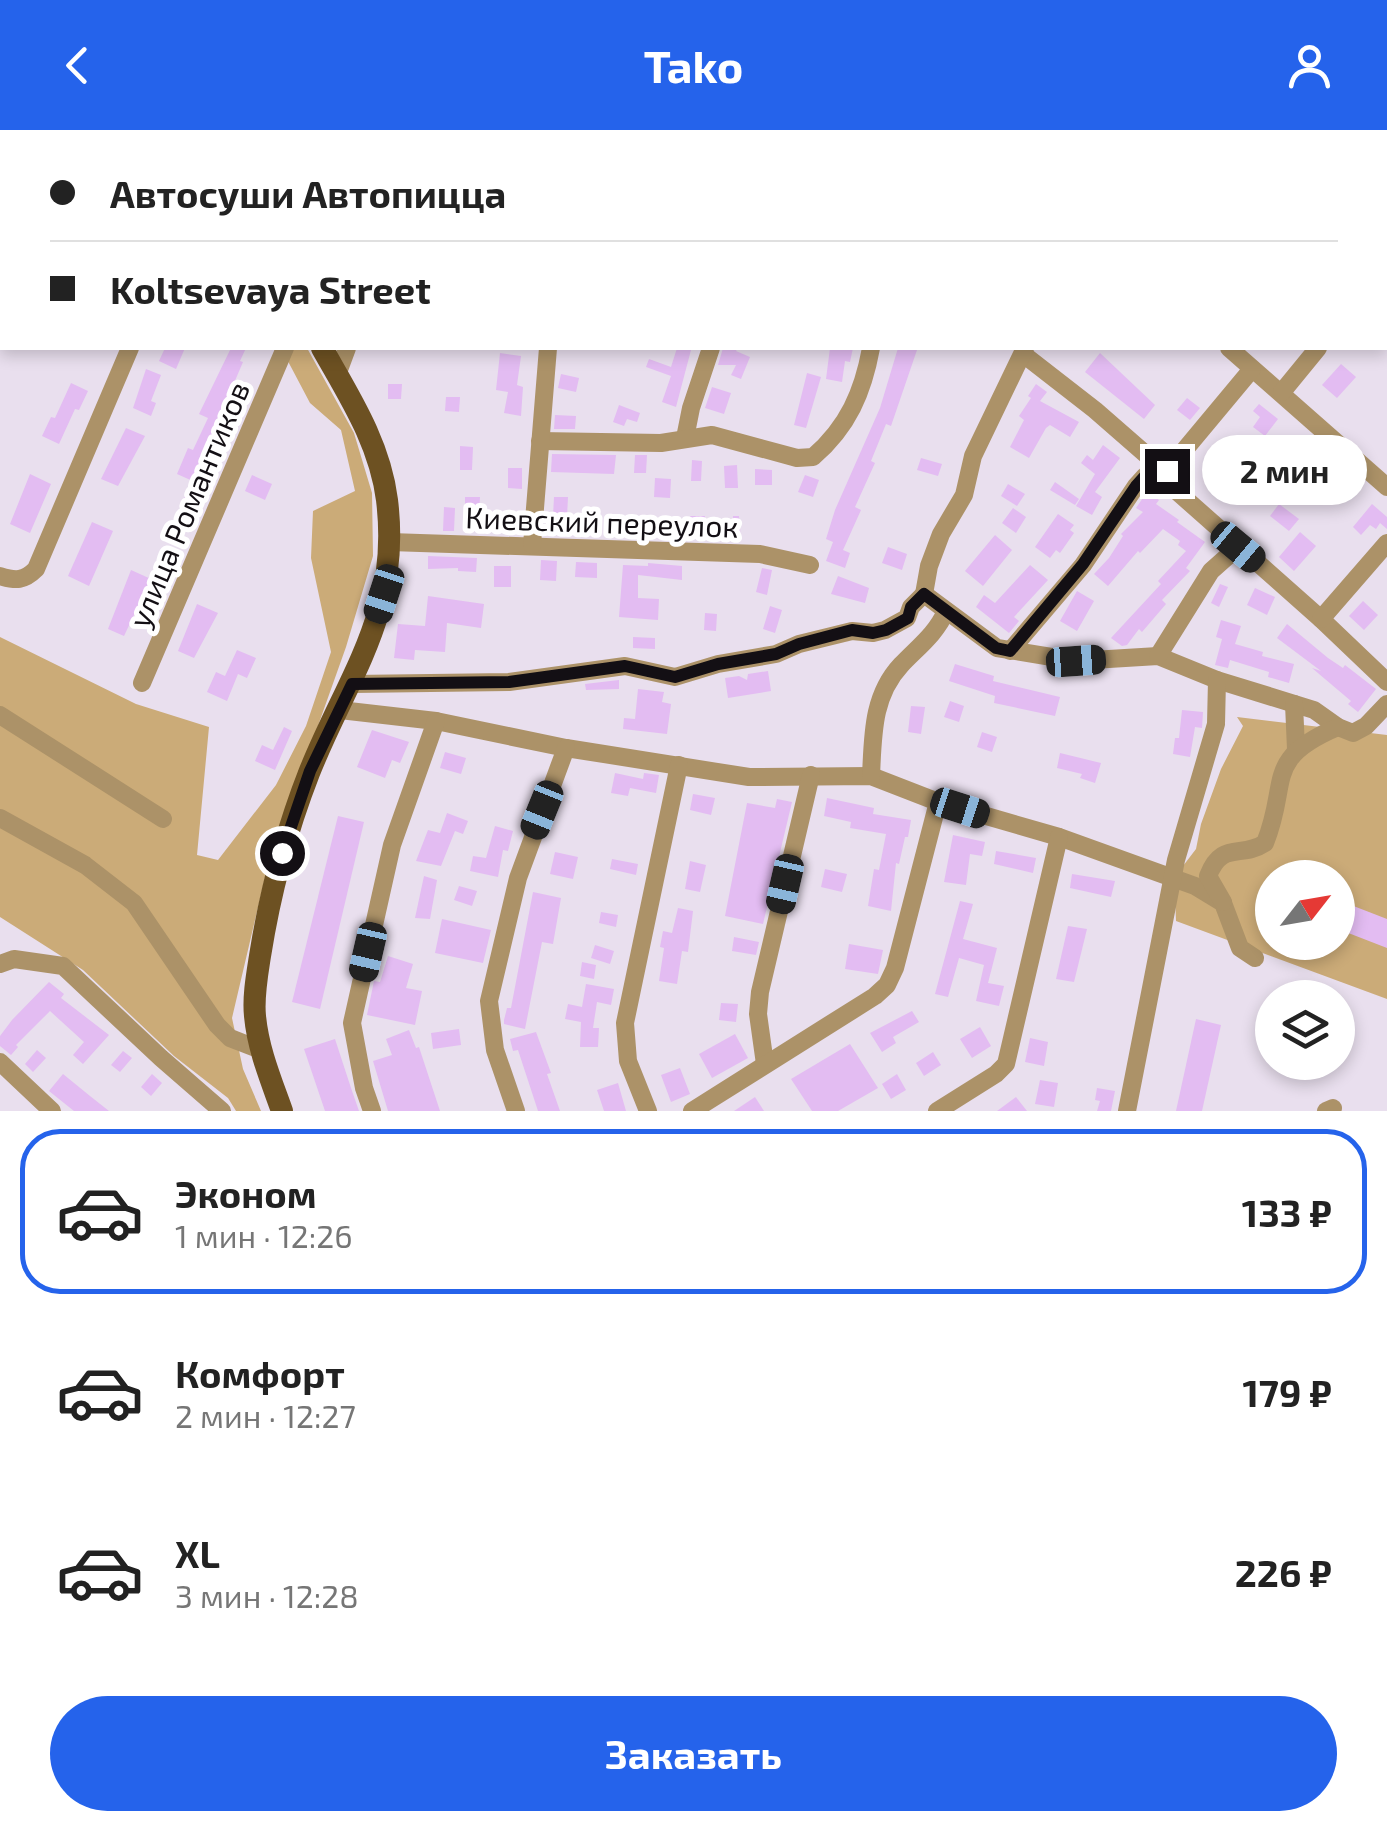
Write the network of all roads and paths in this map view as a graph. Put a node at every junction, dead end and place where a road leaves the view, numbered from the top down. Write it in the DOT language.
graph roads {
  1 [pos="129,350"];
  2 [pos="283,350"];
  3 [pos="323,350"];
  4 [pos="346,350"];
  5 [pos="548,350"];
  6 [pos="711,350"];
  7 [pos="872,350"];
  8 [pos="1232,350"];
  9 [pos="1316,350"];
  10 [pos="1024,351"];
  11 [pos="1252,370"];
  12 [pos="337,375"];
  13 [pos="1282,392"];
  14 [pos="685,438"];
  15 [pos="540,441"];
  16 [pos="1162,475"];
  17 [pos="1387,487"];
  18 [pos="390,542"];
  19 [pos="1387,543"];
  20 [pos="532,544"];
  21 [pos="1238,547"];
  22 [pos="810,565"];
  23 [pos="0,576"];
  24 [pos="924,594"];
  25 [pos="946,610"];
  26 [pos="1321,619"];
  27 [pos="1010,651"];
  28 [pos="1158,656"];
  29 [pos="1218,680"];
  30 [pos="1387,682"];
  31 [pos="142,683"];
  32 [pos="352,684"];
  33 [pos="1294,704"];
  34 [pos="1387,704"];
  35 [pos="340,710"];
  36 [pos="0,715"];
  37 [pos="436,721"];
  38 [pos="1346,730"];
  39 [pos="566,748"];
  40 [pos="1296,749"];
  41 [pos="679,765"];
  42 [pos="811,775"];
  43 [pos="871,776"];
  44 [pos="938,802"];
  45 [pos="0,818"];
  46 [pos="163,819"];
  47 [pos="1059,837"];
  48 [pos="1174,878"];
  49 [pos="1202,881"];
  50 [pos="1255,958"];
  51 [pos="7,961"];
  52 [pos="261,1050"];
  53 [pos="0,1062"];
  54 [pos="766,1064"];
  55 [pos="52,1111"];
  56 [pos="222,1111"];
  57 [pos="282,1111"];
  58 [pos="372,1111"];
  59 [pos="516,1111"];
  60 [pos="648,1111"];
  61 [pos="692,1111"];
  62 [pos="937,1111"];
  63 [pos="1127,1111"];
  1 -- 23 [label="street"];
  2 -- 31 [label="street, улица Романтиков"];
  3 -- 12 [label="main road"];
  4 -- 12 [label="street"];
  5 -- 15 [label="street"];
  6 -- 14 [label="street"];
  7 -- 14 [label="street"];
  8 -- 11 [label="street"];
  9 -- 13 [label="street"];
  10 -- 16 [label="street"];
  10 -- 24 [label="street"];
  11 -- 13 [label="street"];
  11 -- 16 [label="street"];
  12 -- 18 [label="main road"];
  13 -- 17 [label="street"];
  14 -- 15 [label="street"];
  15 -- 20 [label="street"];
  16 -- 21 [label="street"];
  16 -- 27 [label="street"];
  18 -- 20 [label="street, Киевский переулок"];
  18 -- 32 [label="main road"];
  19 -- 26 [label="street"];
  20 -- 22 [label="street, Киевский переулок"];
  21 -- 26 [label="street"];
  21 -- 28 [label="street"];
  24 -- 25 [label="street"];
  24 -- 32 [label="street"];
  25 -- 27 [label="street"];
  25 -- 43 [label="street"];
  26 -- 30 [label="street"];
  27 -- 28 [label="street"];
  28 -- 29 [label="street"];
  29 -- 33 [label="street"];
  29 -- 48 [label="street"];
  32 -- 35 [label="main road"];
  33 -- 38 [label="street"];
  33 -- 40 [label="street"];
  34 -- 38 [label="street"];
  35 -- 37 [label="street"];
  35 -- 52 [label="main road"];
  36 -- 46 [label="street"];
  37 -- 39 [label="street"];
  37 -- 58 [label="street"];
  38 -- 40 [label="street"];
  39 -- 41 [label="street"];
  39 -- 59 [label="street"];
  40 -- 49 [label="street"];
  41 -- 42 [label="street"];
  41 -- 60 [label="street"];
  42 -- 43 [label="street"];
  42 -- 54 [label="street"];
  43 -- 44 [label="street"];
  44 -- 47 [label="street"];
  44 -- 54 [label="street"];
  45 -- 52 [label="street"];
  47 -- 48 [label="street"];
  47 -- 62 [label="street"];
  48 -- 49 [label="street"];
  48 -- 63 [label="street"];
  49 -- 50 [label="street"];
  51 -- 56 [label="street"];
  52 -- 57 [label="main road"];
  53 -- 55 [label="street"];
  54 -- 61 [label="street"];
}
